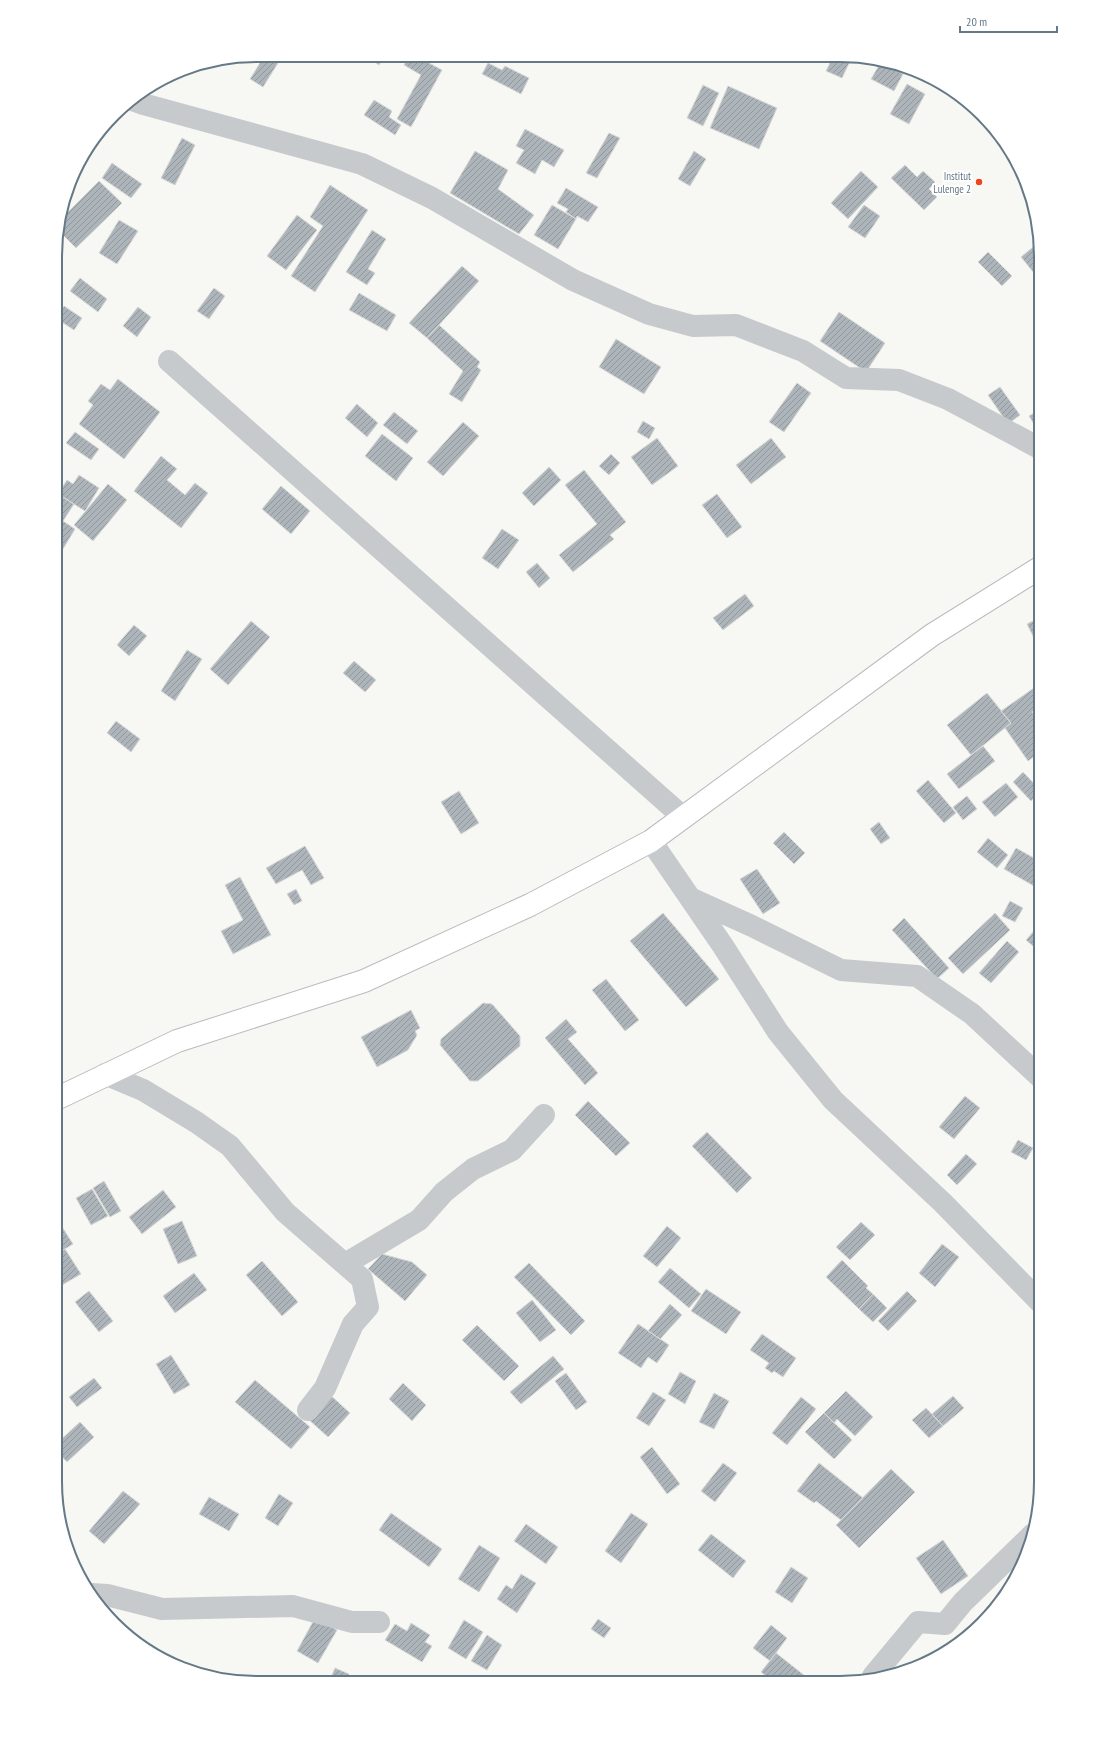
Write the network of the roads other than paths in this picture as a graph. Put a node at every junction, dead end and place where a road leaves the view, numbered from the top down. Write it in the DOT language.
graph roads {
  1 [pos="138,102"];
  2 [pos="169,361"];
  3 [pos="1034,445"];
  4 [pos="1034,571"];
  5 [pos="683,817"];
  6 [pos="651,841"];
  7 [pos="690,898"];
  8 [pos="1034,1072"];
  9 [pos="106,1074"];
  10 [pos="62,1095"];
  11 [pos="544,1115"];
  12 [pos="345,1264"];
  13 [pos="1034,1296"];
  14 [pos="308,1410"];
  15 [pos="1024,1542"];
  16 [pos="98,1594"];
  17 [pos="379,1622"];
  18 [pos="875,1672"];
  1 -- 3 [label="street"];
  2 -- 5 [label="street"];
  4 -- 5 [label="highway"];
  5 -- 6 [label="highway"];
  6 -- 7 [label="street"];
  6 -- 9 [label="highway"];
  7 -- 8 [label="street"];
  7 -- 13 [label="street"];
  9 -- 10 [label="highway"];
  9 -- 12 [label="street"];
  11 -- 12 [label="street"];
  12 -- 14 [label="street"];
  15 -- 18 [label="street"];
  16 -- 17 [label="street"];
}
